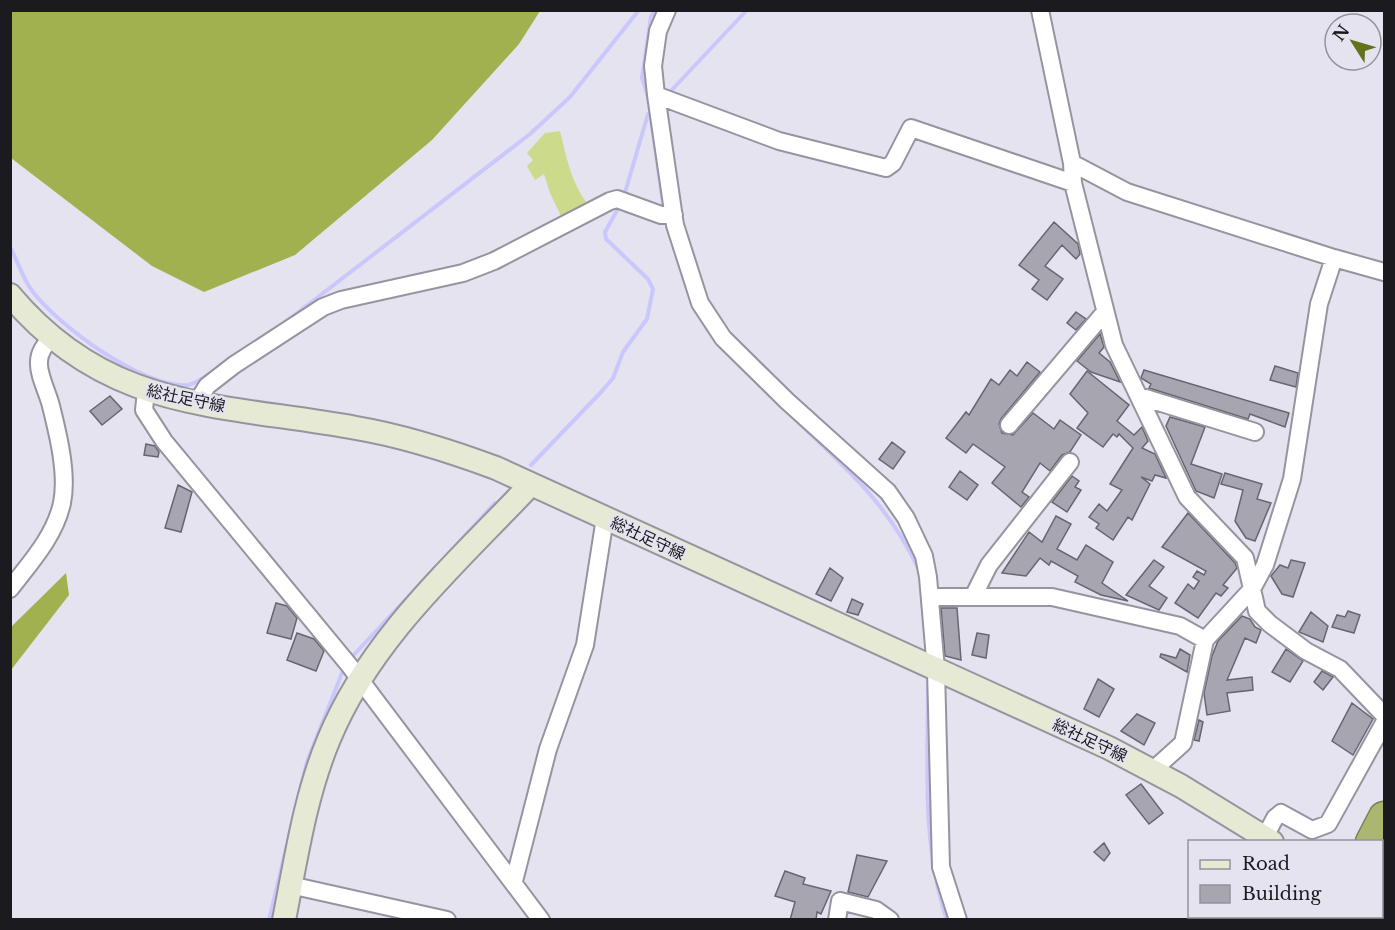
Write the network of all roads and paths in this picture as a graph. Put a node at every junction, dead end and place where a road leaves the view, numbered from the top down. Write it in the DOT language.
graph roads {
  1 [pos="667,10"];
  2 [pos="1040,10"];
  3 [pos="656,95"];
  4 [pos="1072,164"];
  5 [pos="1073,183"];
  6 [pos="668,215"];
  7 [pos="1334,258"];
  8 [pos="1384,272"];
  9 [pos="10,295"];
  10 [pos="1105,312"];
  11 [pos="51,338"];
  12 [pos="146,391"];
  13 [pos="1139,396"];
  14 [pos="197,402"];
  15 [pos="1009,425"];
  16 [pos="1255,432"];
  17 [pos="1070,462"];
  18 [pos="531,484"];
  19 [pos="605,518"];
  20 [pos="1252,589"];
  21 [pos="10,590"];
  22 [pos="974,596"];
  23 [pos="930,597"];
  24 [pos="1205,640"];
  25 [pos="351,668"];
  26 [pos="936,670"];
  27 [pos="1384,715"];
  28 [pos="1384,723"];
  29 [pos="1152,771"];
  30 [pos="1384,817"];
  31 [pos="1267,840"];
  32 [pos="1372,840"];
  33 [pos="514,881"];
  34 [pos="291,885"];
  35 [pos="284,920"];
  36 [pos="447,920"];
  37 [pos="541,920"];
  38 [pos="837,920"];
  39 [pos="890,920"];
  40 [pos="958,920"];
  1 -- 3 [label="street"];
  2 -- 4 [label="street"];
  3 -- 5 [label="street"];
  3 -- 6 [label="street"];
  4 -- 5 [label="street"];
  4 -- 7 [label="street"];
  5 -- 10 [label="street"];
  6 -- 14 [label="street"];
  6 -- 23 [label="street"];
  7 -- 8 [label="street"];
  7 -- 20 [label="street"];
  9 -- 11 [label="main road, 総社足守線"];
  10 -- 13 [label="street"];
  10 -- 15 [label="street"];
  11 -- 12 [label="main road, 総社足守線"];
  11 -- 21 [label="street"];
  12 -- 14 [label="main road, 総社足守線"];
  12 -- 25 [label="street"];
  13 -- 16 [label="street"];
  13 -- 20 [label="street"];
  14 -- 18 [label="main road, 総社足守線"];
  17 -- 22 [label="street"];
  18 -- 19 [label="main road, 総社足守線"];
  18 -- 25 [label="main road"];
  19 -- 26 [label="main road, 総社足守線"];
  19 -- 33 [label="street"];
  20 -- 24 [label="street"];
  20 -- 27 [label="street"];
  22 -- 23 [label="street"];
  22 -- 24 [label="street"];
  23 -- 26 [label="street"];
  24 -- 29 [label="street"];
  25 -- 33 [label="street"];
  25 -- 34 [label="main road"];
  26 -- 29 [label="main road, 総社足守線"];
  26 -- 40 [label="street"];
  28 -- 31 [label="street"];
  29 -- 31 [label="main road, 総社足守線"];
  30 -- 32 [label="highway"];
  33 -- 37 [label="street"];
  34 -- 35 [label="main road"];
  34 -- 36 [label="street"];
  38 -- 39 [label="street"];
}
